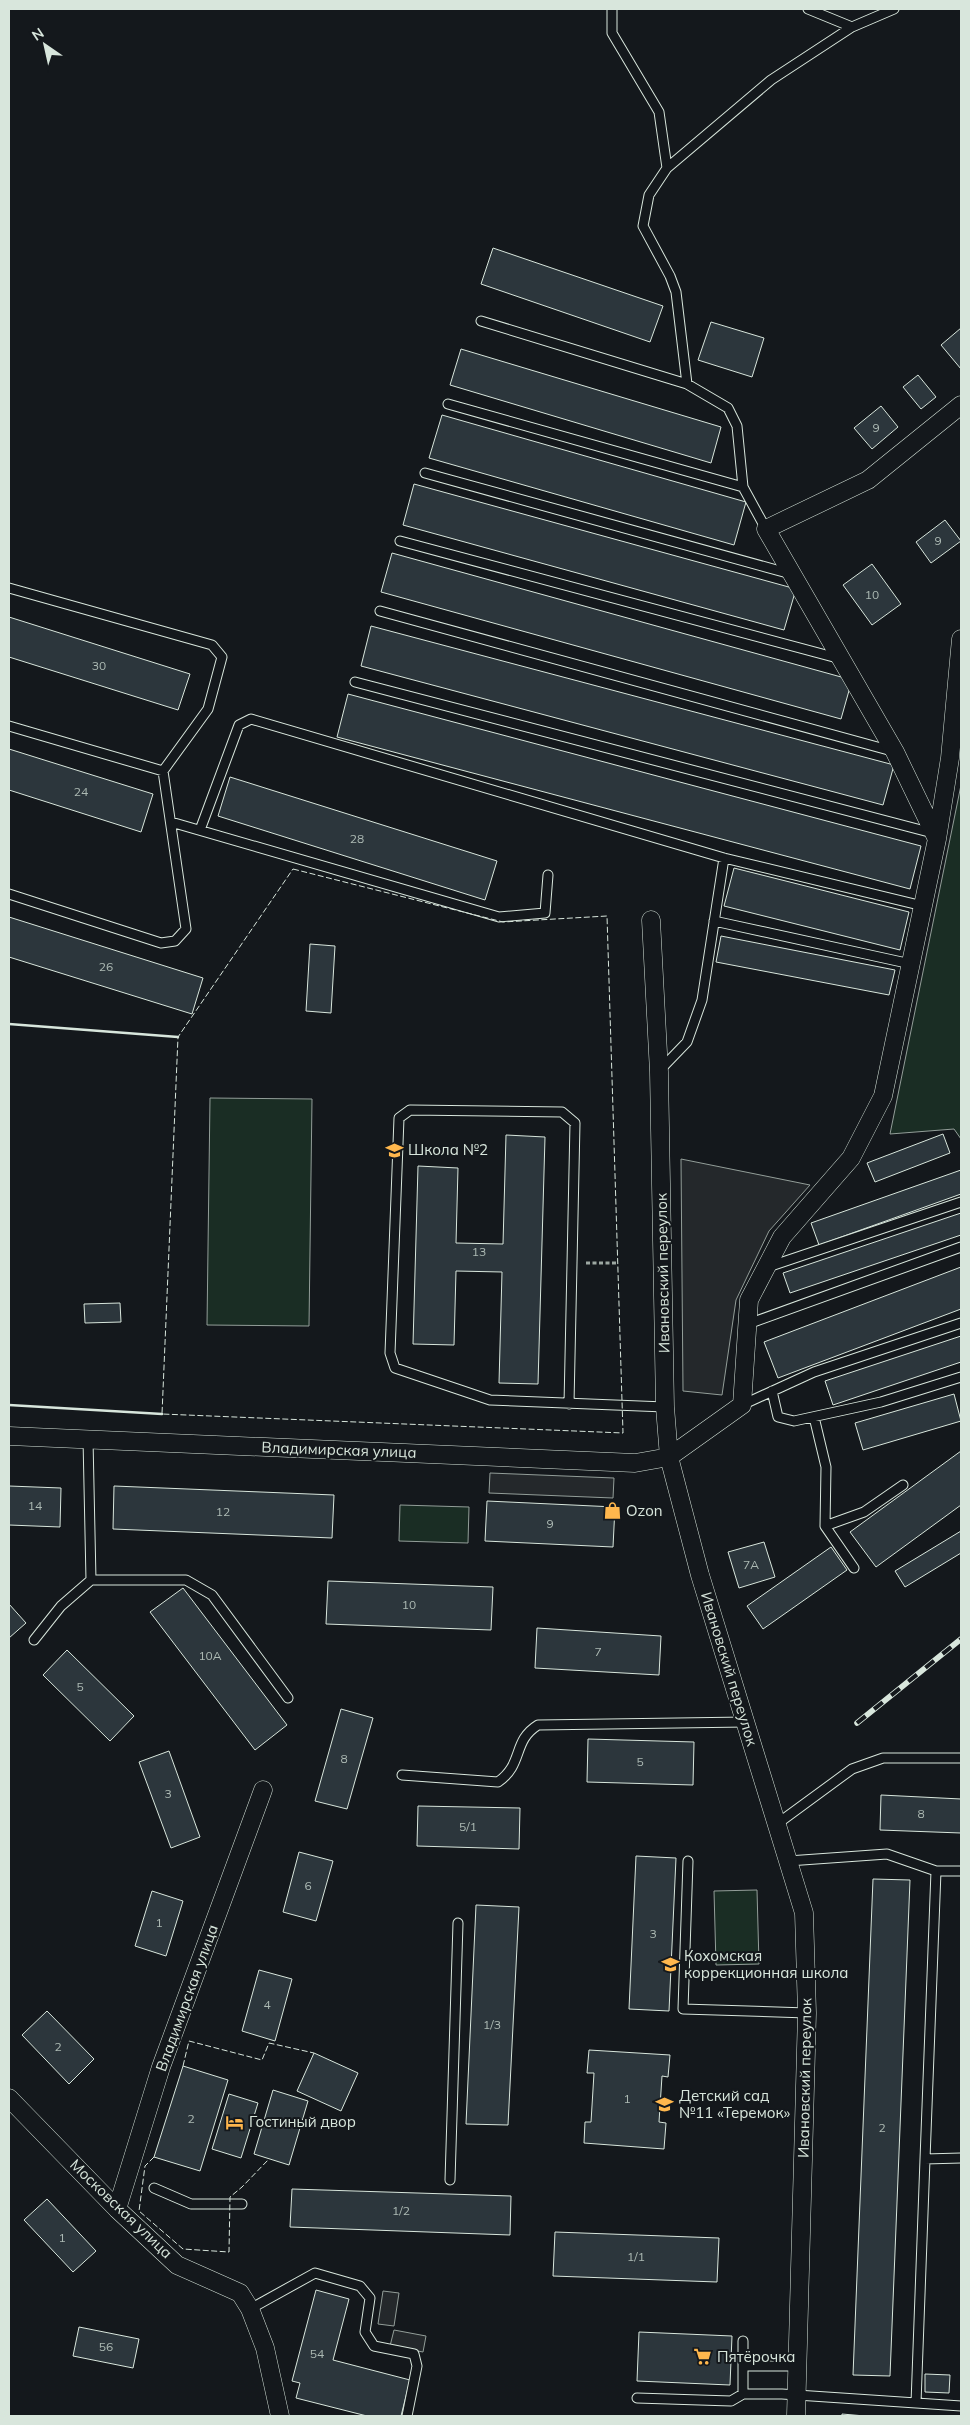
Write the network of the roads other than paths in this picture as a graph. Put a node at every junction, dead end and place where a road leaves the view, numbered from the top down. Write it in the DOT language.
graph roads {
  1 [pos="612,9"];
  2 [pos="808,9"];
  3 [pos="894,9"];
  4 [pos="852,27"];
  5 [pos="667,168"];
  6 [pos="481,321"];
  7 [pos="687,384"];
  8 [pos="448,404"];
  9 [pos="961,405"];
  10 [pos="425,473"];
  11 [pos="743,487"];
  12 [pos="766,530"];
  13 [pos="400,541"];
  14 [pos="792,574"];
  15 [pos="9,588"];
  16 [pos="380,611"];
  17 [pos="961,639"];
  18 [pos="841,659"];
  19 [pos="355,682"];
  20 [pos="9,726"];
  21 [pos="895,752"];
  22 [pos="163,771"];
  23 [pos="171,822"];
  24 [pos="200,830"];
  25 [pos="935,834"];
  26 [pos="724,858"];
  27 [pos="548,875"];
  28 [pos="9,894"];
  29 [pos="923,906"];
  30 [pos="651,920"];
  31 [pos="714,921"];
  32 [pos="911,964"];
  33 [pos="659,1072"];
  34 [pos="961,1202"];
  35 [pos="961,1247"];
  36 [pos="766,1268"];
  37 [pos="961,1323"];
  38 [pos="748,1324"];
  39 [pos="960,1379"];
  40 [pos="772,1392"];
  41 [pos="569,1404"];
  42 [pos="742,1406"];
  43 [pos="665,1407"];
  44 [pos="814,1417"];
  45 [pos="9,1436"];
  46 [pos="88,1439"];
  47 [pos="669,1457"];
  48 [pos="903,1484"];
  49 [pos="825,1526"];
  50 [pos="854,1568"];
  51 [pos="91,1580"];
  52 [pos="34,1640"];
  53 [pos="288,1698"];
  54 [pos="746,1722"];
  55 [pos="961,1758"];
  56 [pos="402,1775"];
  57 [pos="263,1790"];
  58 [pos="777,1824"];
  59 [pos="688,1861"];
  60 [pos="788,1862"];
  61 [pos="936,1871"];
  62 [pos="961,1871"];
  63 [pos="458,1922"];
  64 [pos="807,2013"];
  65 [pos="9,2098"];
  66 [pos="961,2158"];
  67 [pos="925,2159"];
  68 [pos="450,2180"];
  69 [pos="154,2188"];
  70 [pos="242,2204"];
  71 [pos="117,2209"];
  72 [pos="250,2309"];
  73 [pos="743,2341"];
  74 [pos="743,2366"];
  75 [pos="797,2366"];
  76 [pos="743,2394"];
  77 [pos="796,2395"];
  78 [pos="637,2398"];
  79 [pos="916,2403"];
  80 [pos="961,2406"];
  81 [pos="280,2416"];
  82 [pos="407,2416"];
  83 [pos="796,2416"];
  1 -- 5 [label="lane"];
  2 -- 4 [label="lane"];
  3 -- 4 [label="lane"];
  4 -- 5 [label="lane"];
  5 -- 7 [label="lane"];
  6 -- 7 [label="lane"];
  7 -- 11 [label="lane"];
  8 -- 11 [label="lane"];
  9 -- 12 [label="street"];
  10 -- 14 [label="lane"];
  11 -- 12 [label="lane"];
  12 -- 14 [label="street"];
  13 -- 18 [label="lane"];
  14 -- 18 [label="street"];
  15 -- 22 [label="lane"];
  16 -- 21 [label="lane"];
  17 -- 25 [label="street"];
  18 -- 21 [label="street"];
  19 -- 25 [label="lane"];
  20 -- 22 [label="lane"];
  21 -- 25 [label="street"];
  22 -- 23 [label="lane"];
  23 -- 24 [label="lane"];
  23 -- 28 [label="lane"];
  24 -- 26 [label="lane"];
  24 -- 27 [label="lane"];
  25 -- 29 [label="street"];
  26 -- 29 [label="lane"];
  26 -- 31 [label="lane"];
  29 -- 32 [label="street"];
  30 -- 33 [label="street, Ивановский переулок"];
  31 -- 32 [label="lane"];
  31 -- 33 [label="lane"];
  32 -- 36 [label="street"];
  33 -- 43 [label="street, Ивановский переулок"];
  34 -- 36 [label="lane"];
  35 -- 38 [label="lane"];
  36 -- 38 [label="street"];
  37 -- 40 [label="lane"];
  38 -- 42 [label="street"];
  39 -- 44 [label="lane"];
  40 -- 42 [label="lane"];
  40 -- 44 [label="lane"];
  41 -- 41 [label="lane"];
  41 -- 43 [label="lane"];
  42 -- 47 [label="street"];
  43 -- 47 [label="street, Ивановский переулок"];
  44 -- 49 [label="lane"];
  45 -- 46 [label="street, Владимирская улица"];
  46 -- 47 [label="street, Владимирская улица"];
  46 -- 51 [label="lane"];
  47 -- 54 [label="street, Ивановский переулок"];
  48 -- 49 [label="lane"];
  49 -- 50 [label="lane"];
  51 -- 52 [label="lane"];
  51 -- 53 [label="lane"];
  54 -- 56 [label="lane"];
  54 -- 58 [label="street, Ивановский переулок"];
  55 -- 58 [label="lane"];
  57 -- 71 [label="street, Владимирская улица"];
  58 -- 60 [label="street, Ивановский переулок"];
  59 -- 64 [label="lane"];
  60 -- 61 [label="lane"];
  60 -- 64 [label="street, Ивановский переулок"];
  61 -- 62 [label="lane"];
  61 -- 67 [label="lane"];
  63 -- 68 [label="lane"];
  64 -- 75 [label="street, Ивановский переулок"];
  65 -- 71 [label="street, Московская улица"];
  66 -- 67 [label="lane"];
  67 -- 79 [label="lane"];
  69 -- 70 [label="lane"];
  71 -- 72 [label="street, Московская улица"];
  72 -- 81 [label="street, Московская улица"];
  72 -- 82 [label="lane"];
  73 -- 74 [label="lane"];
  74 -- 75 [label="lane"];
  74 -- 76 [label="lane"];
  75 -- 77 [label="street, Ивановский переулок"];
  76 -- 77 [label="lane"];
  76 -- 78 [label="lane"];
  77 -- 79 [label="lane"];
  77 -- 83 [label="street, Ивановский переулок"];
  79 -- 80 [label="lane"];
}
